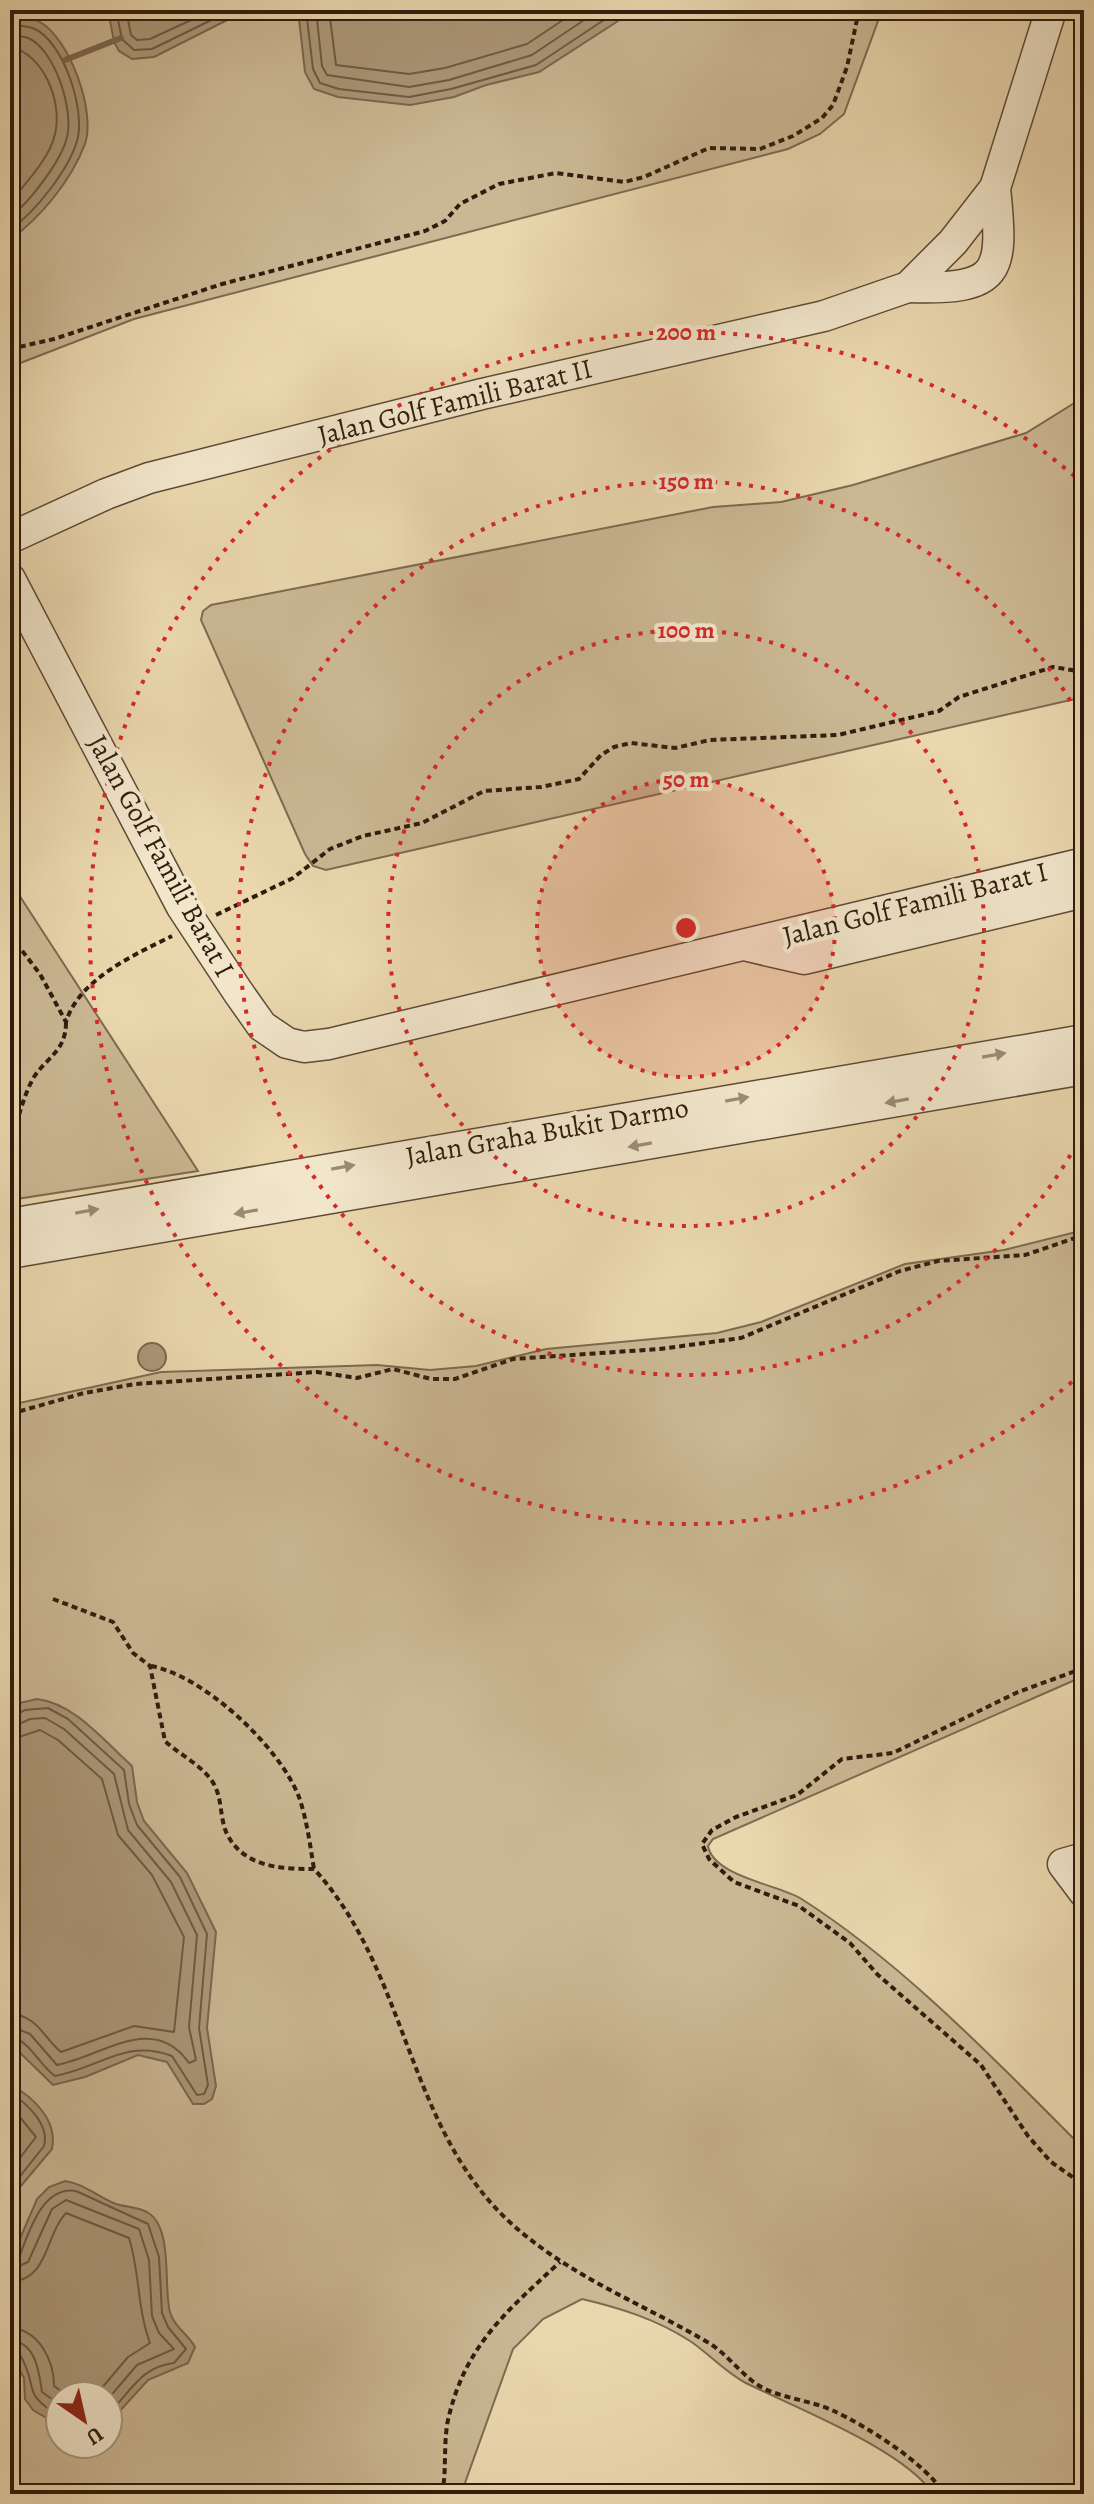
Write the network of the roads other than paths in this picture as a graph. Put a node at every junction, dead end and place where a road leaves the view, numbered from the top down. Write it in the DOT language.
graph roads {
  1 [pos="1051,10"];
  2 [pos="995,188"];
  3 [pos="908,287"];
  4 [pos="10,538"];
  5 [pos="10,579"];
  6 [pos="1084,863"];
  7 [pos="1084,892"];
  8 [pos="747,946"];
  9 [pos="1084,1040"];
  10 [pos="1084,1069"];
  11 [pos="10,1224"];
  12 [pos="10,1253"];
  13 [pos="1084,1858"];
  14 [pos="1084,1892"];
  1 -- 2 [label="street, Jalan Golf Famili Barat II"];
  2 -- 3 [label="street, Jalan Golf Famili Barat II"];
  2 -- 3 [label="street, Jalan Golf Famili Barat II"];
  3 -- 4 [label="street, Jalan Golf Famili Barat II"];
  5 -- 8 [label="street, Jalan Golf Famili Barat I"];
  6 -- 8 [label="street, Jalan Golf Famili Barat I"];
  7 -- 8 [label="street, Jalan Golf Famili Barat I"];
  11 -- 9 [label="street, Jalan Graha Bukit Darmo, one-way"];
  10 -- 12 [label="street, Jalan Graha Bukit Darmo, one-way"];
  13 -- 14 [label="street"];
}
